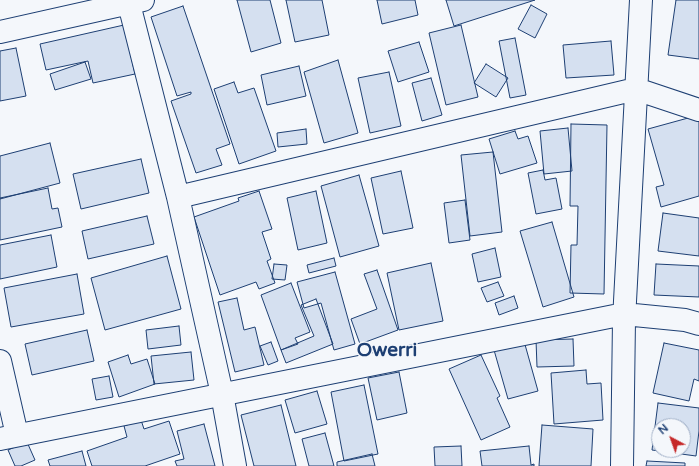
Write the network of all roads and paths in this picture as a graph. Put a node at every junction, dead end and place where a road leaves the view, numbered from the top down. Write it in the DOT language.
graph roads {
  1 [pos="641,0"];
  2 [pos="134,1"];
  3 [pos="0,32"];
  4 [pos="636,89"];
  5 [pos="699,110"];
  6 [pos="178,197"];
  7 [pos="624,314"];
  8 [pos="699,324"];
  9 [pos="0,361"];
  10 [pos="222,394"];
  11 [pos="9,437"];
  12 [pos="234,466"];
  13 [pos="622,466"];
  1 -- 4 [label="street"];
  2 -- 3 [label="street"];
  2 -- 6 [label="street"];
  4 -- 5 [label="street"];
  4 -- 6 [label="street"];
  4 -- 7 [label="street"];
  6 -- 10 [label="street"];
  7 -- 8 [label="street"];
  7 -- 10 [label="street"];
  7 -- 13 [label="street"];
  9 -- 11 [label="street"];
  10 -- 11 [label="street"];
  10 -- 12 [label="street"];
}
